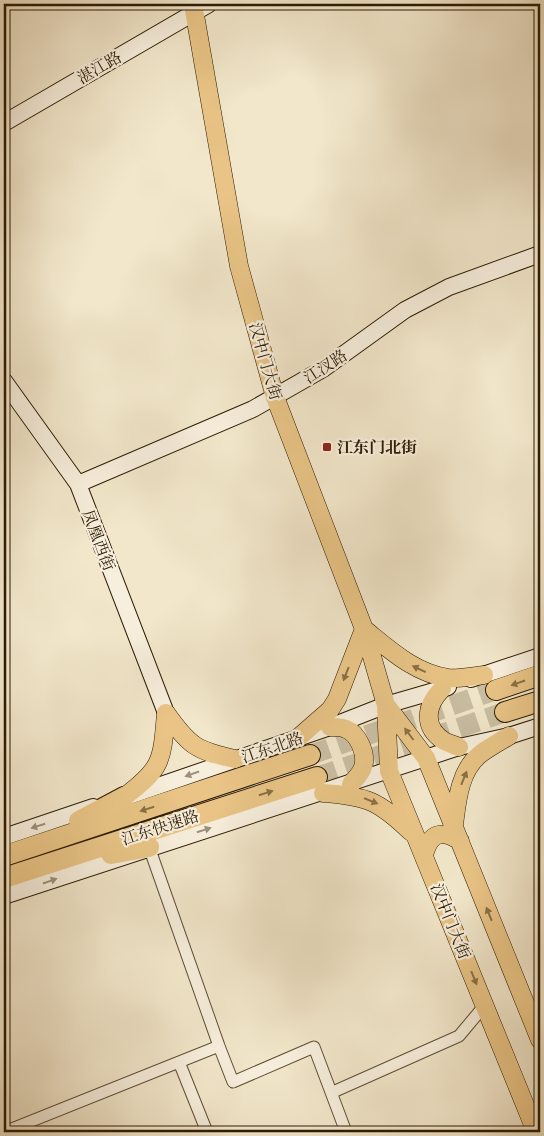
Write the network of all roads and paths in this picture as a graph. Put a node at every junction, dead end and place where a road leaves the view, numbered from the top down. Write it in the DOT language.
graph roads {
  1 [pos="199,6"];
  2 [pos="4,123"];
  3 [pos="540,254"];
  4 [pos="4,381"];
  5 [pos="275,397"];
  6 [pos="78,484"];
  7 [pos="364,629"];
  8 [pos="540,656"];
  9 [pos="540,675"];
  10 [pos="490,683"];
  11 [pos="442,689"];
  12 [pos="540,701"];
  13 [pos="386,705"];
  14 [pos="505,712"];
  15 [pos="166,713"];
  16 [pos="540,726"];
  17 [pos="330,727"];
  18 [pos="509,736"];
  19 [pos="298,738"];
  20 [pos="459,747"];
  21 [pos="310,755"];
  22 [pos="426,758"];
  23 [pos="236,759"];
  24 [pos="389,771"];
  25 [pos="351,784"];
  26 [pos="320,785"];
  27 [pos="124,797"];
  28 [pos="457,833"];
  29 [pos="4,837"];
  30 [pos="417,838"];
  31 [pos="149,847"];
  32 [pos="27,848"];
  33 [pos="424,855"];
  34 [pos="4,856"];
  35 [pos="33,869"];
  36 [pos="4,878"];
  37 [pos="4,896"];
  38 [pos="485,1005"];
  39 [pos="540,1040"];
  40 [pos="219,1046"];
  41 [pos="179,1062"];
  42 [pos="333,1092"];
  43 [pos="4,1132"];
  44 [pos="206,1132"];
  45 [pos="346,1132"];
  46 [pos="536,1132"];
  1 -- 2 [label="main road, 湛江路"];
  1 -- 5 [label="main road, 汉中门大街"];
  3 -- 5 [label="main road, 江汊路"];
  4 -- 6 [label="main road, 凤凰西街"];
  5 -- 6 [label="main road, 江汊路"];
  5 -- 7 [label="main road, 汉中门大街"];
  6 -- 15 [label="main road, 凤凰西街"];
  10 -- 7 [label="main road, one-way"];
  7 -- 13 [label="main road, 汉中门大街"];
  7 -- 19 [label="main road, one-way"];
  8 -- 10 [label="main road, 江东北路"];
  9 -- 10 [label="highway, one-way"];
  10 -- 11 [label="main road, 江东北路"];
  11 -- 13 [label="main road, 江东北路"];
  11 -- 20 [label="main road"];
  12 -- 14 [label="highway"];
  13 -- 17 [label="main road, 江东北路"];
  22 -- 13 [label="main road, 汉中门大街, one-way"];
  13 -- 24 [label="main road, 汉中门大街"];
  15 -- 23 [label="main road"];
  15 -- 27 [label="main road"];
  16 -- 18 [label="main road"];
  17 -- 19 [label="main road, 江东北路"];
  17 -- 25 [label="main road"];
  18 -- 20 [label="main road"];
  28 -- 18 [label="main road, one-way"];
  19 -- 23 [label="main road, 江东北路"];
  20 -- 22 [label="main road"];
  21 -- 32 [label="highway, 江东快速路, one-way"];
  22 -- 24 [label="main road"];
  22 -- 28 [label="main road, 汉中门大街"];
  23 -- 27 [label="main road, 江东北路, one-way"];
  24 -- 25 [label="main road"];
  24 -- 30 [label="main road, 汉中门大街"];
  25 -- 26 [label="main road"];
  26 -- 30 [label="main road, one-way"];
  31 -- 26 [label="main road, one-way"];
  35 -- 26 [label="highway, 江东快速路, one-way"];
  27 -- 29 [label="main road, 江东北路, one-way"];
  27 -- 32 [label="highway"];
  28 -- 33 [label="main road"];
  39 -- 28 [label="main road, 汉中门大街, one-way"];
  30 -- 33 [label="main road, 汉中门大街"];
  31 -- 35 [label="highway"];
  37 -- 31 [label="main road, one-way"];
  31 -- 40 [label="street"];
  32 -- 34 [label="highway, 江东快速路"];
  33 -- 38 [label="main road, 汉中门大街, one-way"];
  35 -- 36 [label="highway, 江东快速路"];
  38 -- 42 [label="street"];
  38 -- 46 [label="main road, 汉中门大街"];
  40 -- 41 [label="street"];
  40 -- 42 [label="street"];
  41 -- 43 [label="street"];
  41 -- 44 [label="street"];
  42 -- 45 [label="street"];
}
